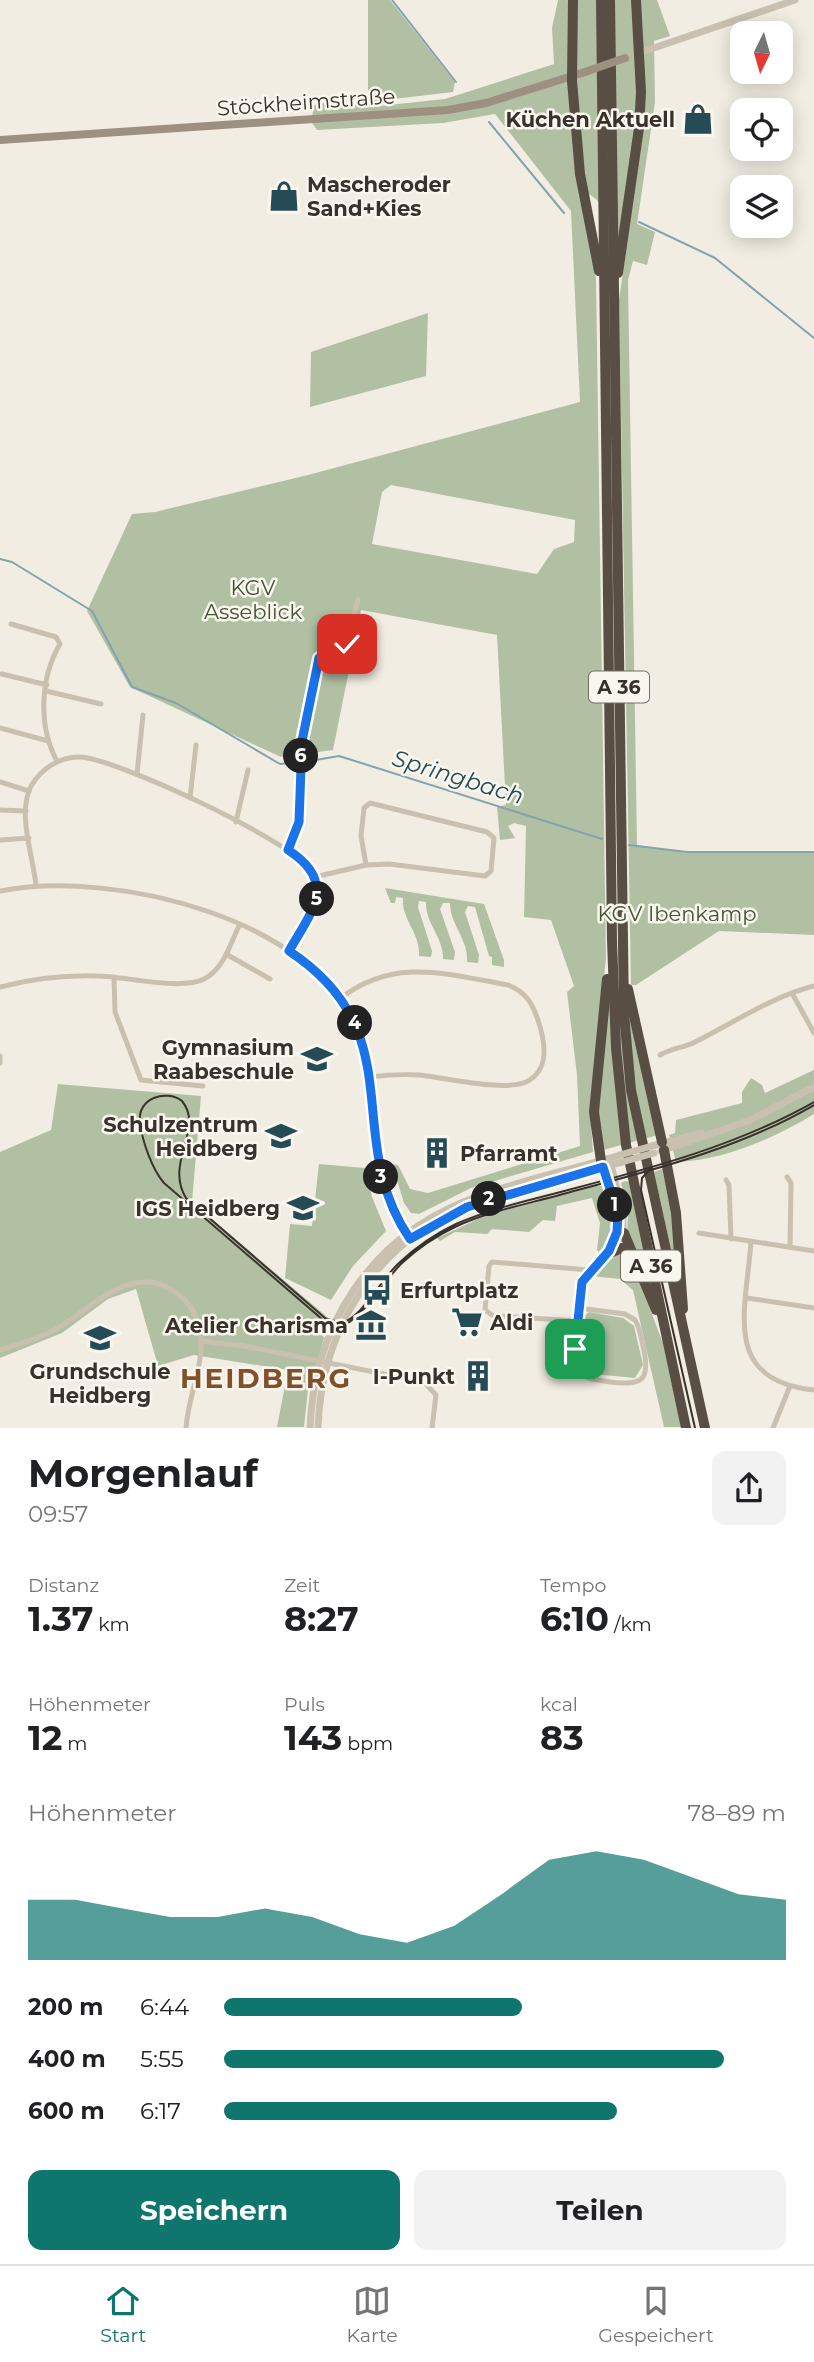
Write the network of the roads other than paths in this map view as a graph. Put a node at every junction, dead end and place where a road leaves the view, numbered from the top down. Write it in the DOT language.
graph roads {
  1 [pos="573,0"];
  2 [pos="601,0"];
  3 [pos="610,0"];
  4 [pos="636,0"];
  5 [pos="795,0"];
  6 [pos="639,53"];
  7 [pos="572,76"];
  8 [pos="0,139"];
  9 [pos="614,305"];
  10 [pos="604,352"];
  11 [pos="358,599"];
  12 [pos="11,624"];
  13 [pos="2,674"];
  14 [pos="47,688"];
  15 [pos="101,704"];
  16 [pos="144,715"];
  17 [pos="0,729"];
  18 [pos="48,741"];
  19 [pos="196,745"];
  20 [pos="57,761"];
  21 [pos="248,770"];
  22 [pos="137,774"];
  23 [pos="0,782"];
  24 [pos="29,791"];
  25 [pos="190,798"];
  26 [pos="0,810"];
  27 [pos="26,811"];
  28 [pos="236,822"];
  29 [pos="29,838"];
  30 [pos="0,840"];
  31 [pos="288,850"];
  32 [pos="366,866"];
  33 [pos="315,877"];
  34 [pos="36,885"];
  35 [pos="0,891"];
  36 [pos="239,926"];
  37 [pos="612,940"];
  38 [pos="289,951"];
  39 [pos="622,953"];
  40 [pos="226,954"];
  41 [pos="114,976"];
  42 [pos="270,979"];
  43 [pos="814,986"];
  44 [pos="0,987"];
  45 [pos="792,993"];
  46 [pos="341,998"];
  47 [pos="814,1033"];
  48 [pos="660,1055"];
  49 [pos="0,1056"];
  50 [pos="0,1063"];
  51 [pos="370,1077"];
  52 [pos="203,1086"];
  53 [pos="814,1087"];
  54 [pos="658,1148"];
  55 [pos="606,1163"];
  56 [pos="787,1177"];
  57 [pos="726,1180"];
  58 [pos="618,1214"];
  59 [pos="624,1233"];
  60 [pos="699,1233"];
  61 [pos="408,1236"];
  62 [pos="731,1239"];
  63 [pos="751,1242"];
  64 [pos="790,1247"];
  65 [pos="814,1251"];
  66 [pos="631,1252"];
  67 [pos="608,1255"];
  68 [pos="589,1270"];
  69 [pos="747,1298"];
  70 [pos="578,1308"];
  71 [pos="814,1308"];
  72 [pos="492,1315"];
  73 [pos="500,1316"];
  74 [pos="577,1321"];
  75 [pos="683,1331"];
  76 [pos="201,1341"];
  77 [pos="668,1347"];
  78 [pos="0,1350"];
  79 [pos="323,1363"];
  80 [pos="790,1386"];
  81 [pos="814,1390"];
  82 [pos="186,1427"];
  83 [pos="310,1427"];
  84 [pos="318,1427"];
  85 [pos="432,1427"];
  86 [pos="686,1427"];
  87 [pos="705,1427"];
  88 [pos="773,1427"];
  1 -- 7 [label="highway"];
  2 -- 10 [label="highway, A 36"];
  3 -- 9 [label="highway, A 36"];
  4 -- 6 [label="highway"];
  5 -- 6 [label="street"];
  6 -- 7 [label="main road, Stöckheimstraße, bridge"];
  6 -- 9 [label="highway"];
  7 -- 8 [label="main road, Stöckheimstraße"];
  7 -- 10 [label="highway"];
  9 -- 39 [label="highway, A 36"];
  10 -- 37 [label="highway, A 36"];
  11 -- 31 [label="street"];
  12 -- 14 [label="street"];
  13 -- 14 [label="street"];
  14 -- 15 [label="street"];
  14 -- 18 [label="street"];
  16 -- 22 [label="street"];
  17 -- 18 [label="street"];
  18 -- 20 [label="street"];
  19 -- 25 [label="street"];
  20 -- 22 [label="street"];
  20 -- 24 [label="street"];
  21 -- 28 [label="street"];
  22 -- 25 [label="street"];
  23 -- 24 [label="street"];
  24 -- 27 [label="street"];
  25 -- 28 [label="street"];
  26 -- 27 [label="street"];
  27 -- 29 [label="street"];
  28 -- 31 [label="street"];
  29 -- 30 [label="street"];
  29 -- 34 [label="street"];
  31 -- 33 [label="street"];
  32 -- 32 [label="street"];
  32 -- 33 [label="street"];
  33 -- 38 [label="street"];
  34 -- 35 [label="street"];
  34 -- 36 [label="street"];
  36 -- 38 [label="street"];
  36 -- 40 [label="street"];
  37 -- 55 [label="highway"];
  37 -- 77 [label="highway, A 36"];
  38 -- 46 [label="street"];
  39 -- 54 [label="highway"];
  39 -- 75 [label="highway, A 36"];
  40 -- 41 [label="street"];
  40 -- 42 [label="street"];
  41 -- 44 [label="street"];
  41 -- 52 [label="street"];
  43 -- 45 [label="street"];
  45 -- 47 [label="street"];
  45 -- 48 [label="street"];
  46 -- 51 [label="street"];
  46 -- 51 [label="street"];
  49 -- 50 [label="street"];
  51 -- 61 [label="street"];
  53 -- 54 [label="street"];
  54 -- 55 [label="street, bridge"];
  54 -- 75 [label="highway"];
  55 -- 58 [label="street"];
  55 -- 59 [label="street"];
  55 -- 61 [label="street"];
  56 -- 64 [label="street"];
  57 -- 62 [label="street"];
  58 -- 59 [label="street"];
  58 -- 67 [label="street"];
  59 -- 66 [label="highway"];
  59 -- 67 [label="street"];
  60 -- 62 [label="street"];
  61 -- 79 [label="street"];
  62 -- 63 [label="street"];
  63 -- 64 [label="street"];
  63 -- 69 [label="street"];
  64 -- 65 [label="street"];
  66 -- 67 [label="highway"];
  66 -- 77 [label="highway"];
  67 -- 68 [label="street"];
  68 -- 70 [label="street"];
  68 -- 72 [label="street"];
  69 -- 71 [label="street"];
  69 -- 80 [label="street"];
  70 -- 74 [label="street"];
  70 -- 74 [label="street"];
  73 -- 74 [label="street"];
  75 -- 87 [label="highway, A 36"];
  76 -- 78 [label="street"];
  76 -- 79 [label="street"];
  76 -- 82 [label="street"];
  77 -- 86 [label="highway, A 36"];
  79 -- 83 [label="street"];
  79 -- 84 [label="street"];
  79 -- 85 [label="street"];
  80 -- 81 [label="street"];
  80 -- 88 [label="street"];
}
